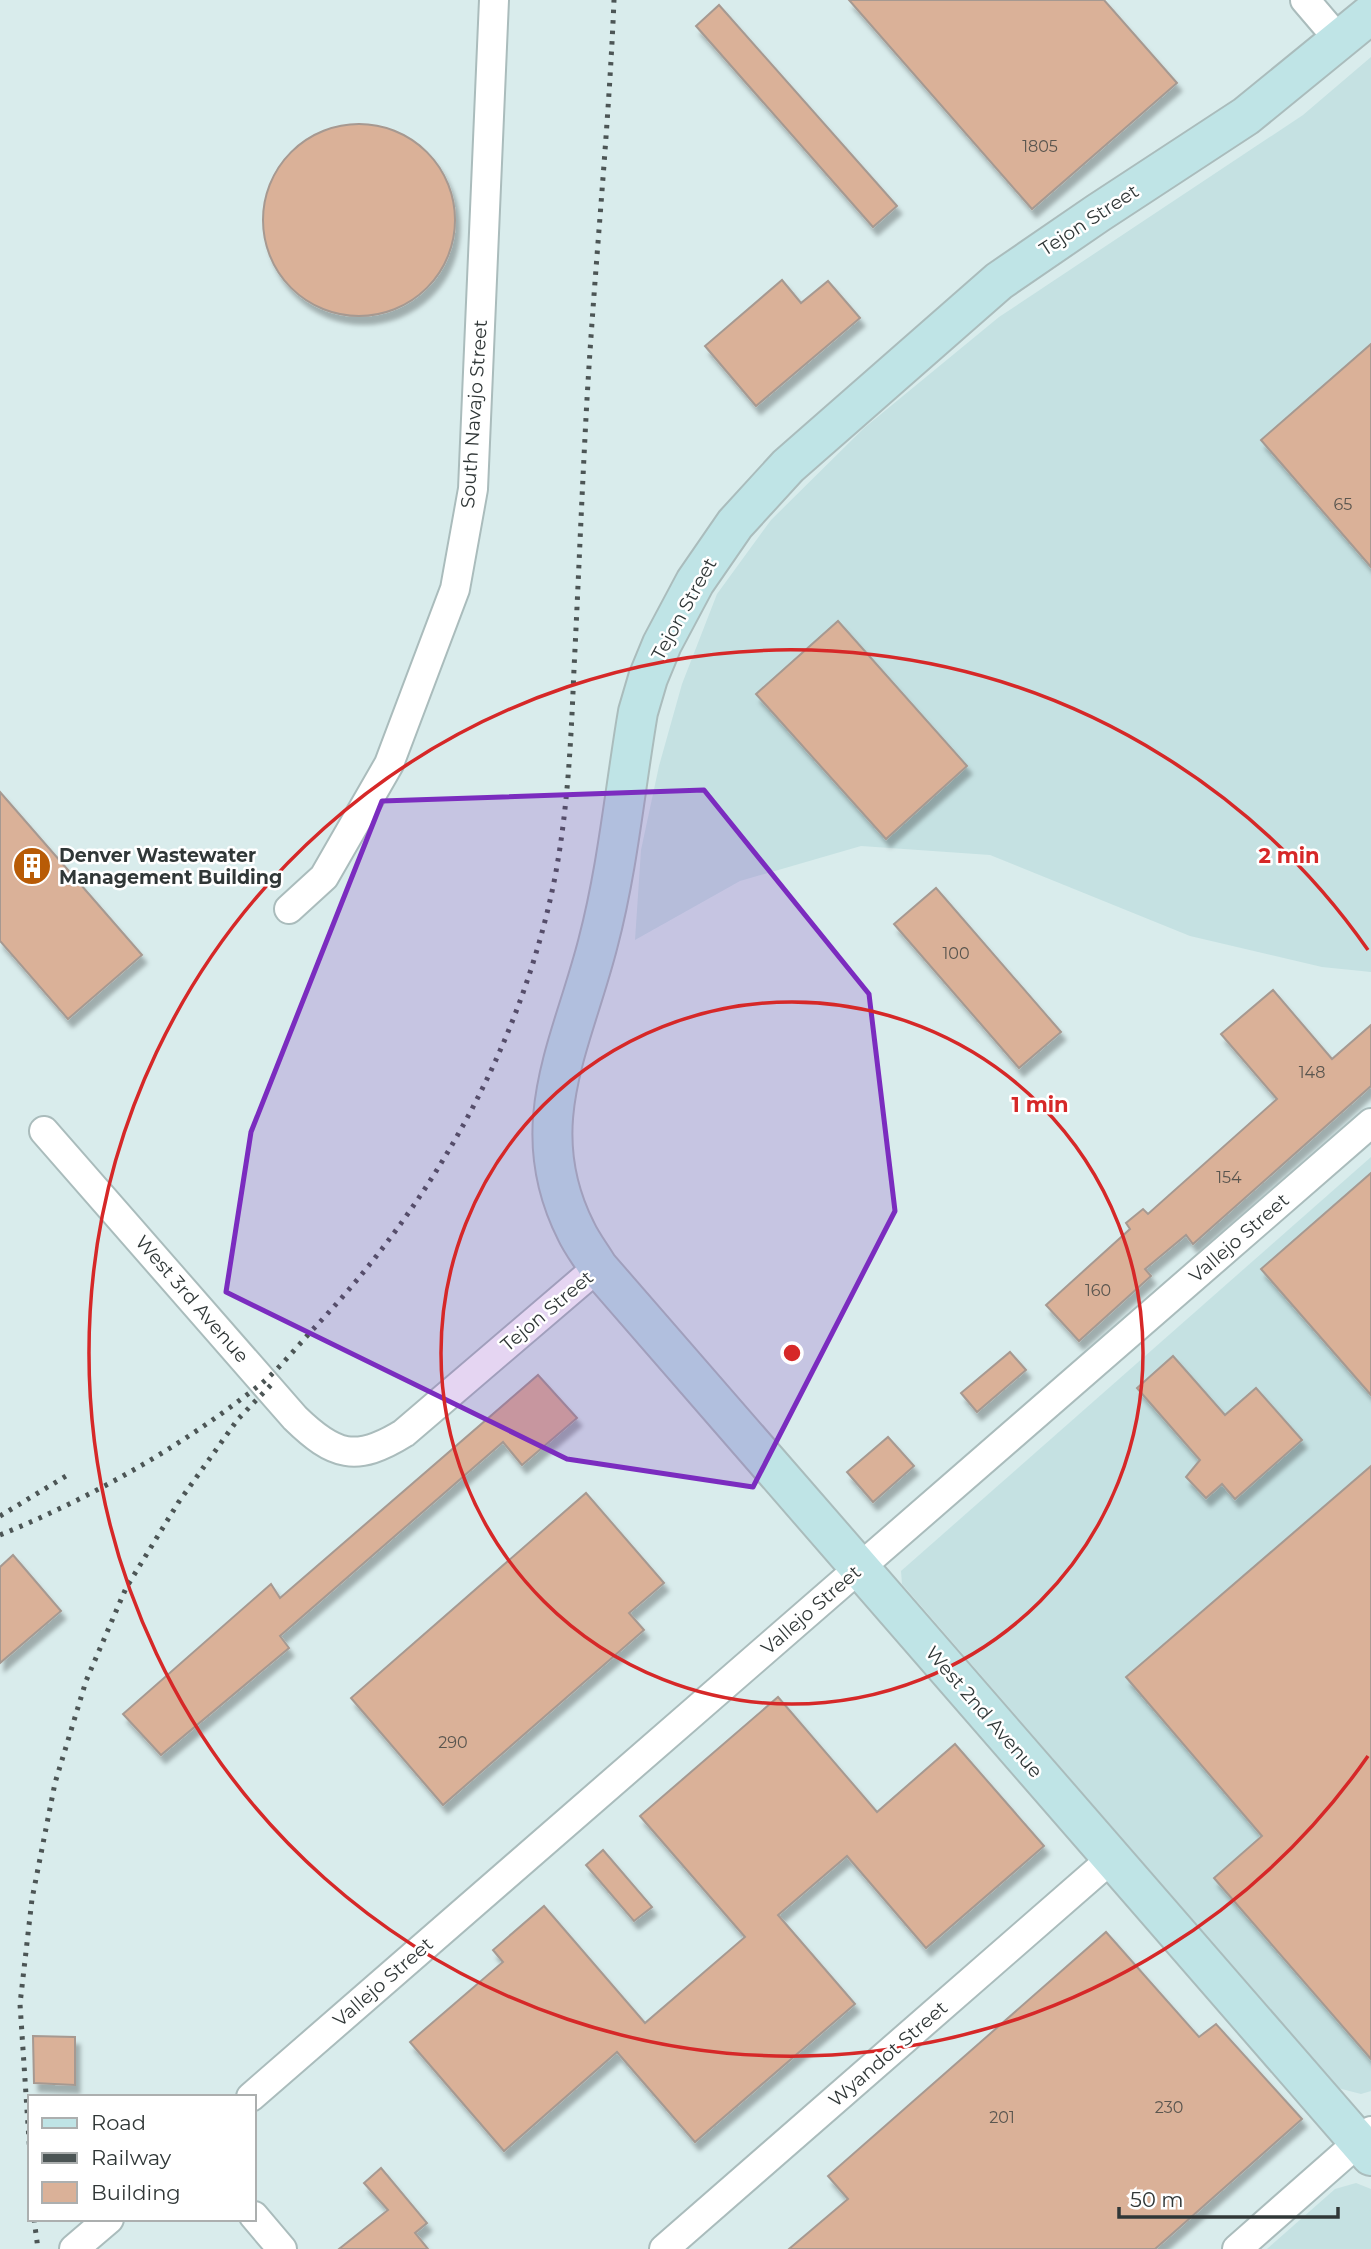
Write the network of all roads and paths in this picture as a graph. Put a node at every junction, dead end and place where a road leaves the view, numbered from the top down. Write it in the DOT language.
graph roads {
  1 [pos="494,0"];
  2 [pos="1305,0"];
  3 [pos="1371,14"];
  4 [pos="1340,41"];
  5 [pos="289,909"];
  6 [pos="1371,1123"];
  7 [pos="44,1131"];
  8 [pos="598,1267"];
  9 [pos="350,1452"];
  10 [pos="858,1569"];
  11 [pos="1111,1859"];
  12 [pos="253,2095"];
  13 [pos="1367,2143"];
  14 [pos="256,2218"];
  15 [pos="107,2221"];
  16 [pos="74,2249"];
  17 [pos="282,2249"];
  18 [pos="664,2249"];
  19 [pos="1237,2249"];
  1 -- 5 [label="street, South Navajo Street"];
  2 -- 4 [label="street"];
  3 -- 4 [label="street, Tejon Street"];
  4 -- 8 [label="street, Tejon Street"];
  6 -- 10 [label="street, Vallejo Street"];
  7 -- 9 [label="street, West 3rd Avenue"];
  8 -- 9 [label="street, Tejon Street"];
  8 -- 10 [label="street, West 2nd Avenue"];
  10 -- 11 [label="street, West 2nd Avenue"];
  10 -- 12 [label="street, Vallejo Street"];
  11 -- 13 [label="street, West 2nd Avenue"];
  11 -- 18 [label="street, Wyandot Street"];
  13 -- 19 [label="street"];
  14 -- 17 [label="street"];
  15 -- 16 [label="street"];
}
